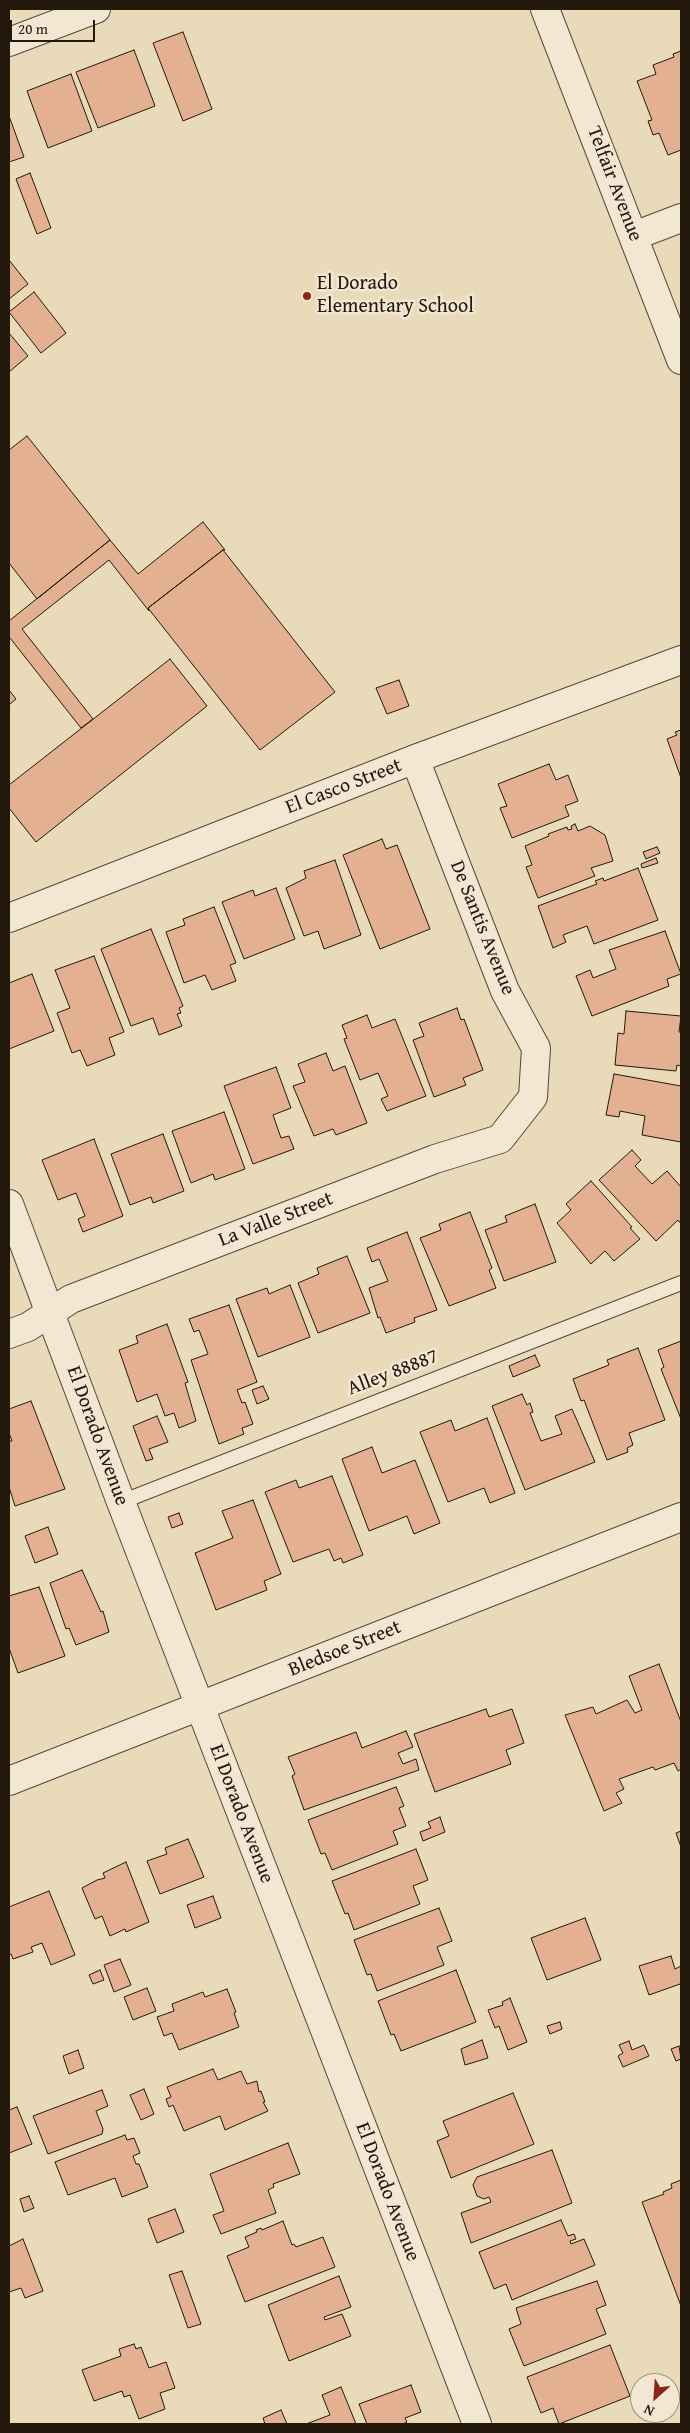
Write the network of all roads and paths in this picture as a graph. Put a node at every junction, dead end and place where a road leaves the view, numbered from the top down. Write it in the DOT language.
graph roads {
  1 [pos="96,9"];
  2 [pos="544,9"];
  3 [pos="9,42"];
  4 [pos="681,218"];
  5 [pos="634,236"];
  6 [pos="681,360"];
  7 [pos="681,660"];
  8 [pos="415,760"];
  9 [pos="9,918"];
  10 [pos="533,1097"];
  11 [pos="9,1204"];
  12 [pos="681,1283"];
  13 [pos="50,1311"];
  14 [pos="9,1334"];
  15 [pos="121,1502"];
  16 [pos="681,1517"];
  17 [pos="200,1707"];
  18 [pos="9,1781"];
  19 [pos="477,2424"];
  1 -- 3 [label="street"];
  2 -- 5 [label="street, Telfair Avenue"];
  4 -- 5 [label="street"];
  5 -- 6 [label="street, Telfair Avenue"];
  7 -- 8 [label="street, El Casco Street"];
  8 -- 9 [label="street, El Casco Street"];
  8 -- 10 [label="street, De Santis Avenue"];
  10 -- 13 [label="street, La Valle Street"];
  11 -- 13 [label="street, El Dorado Avenue"];
  12 -- 15 [label="lane, Alley 88887"];
  13 -- 14 [label="street, La Valle Street"];
  13 -- 15 [label="street, El Dorado Avenue"];
  15 -- 17 [label="street, El Dorado Avenue"];
  16 -- 17 [label="street, Bledsoe Street"];
  17 -- 18 [label="street, Bledsoe Street"];
  17 -- 19 [label="street, El Dorado Avenue"];
}
